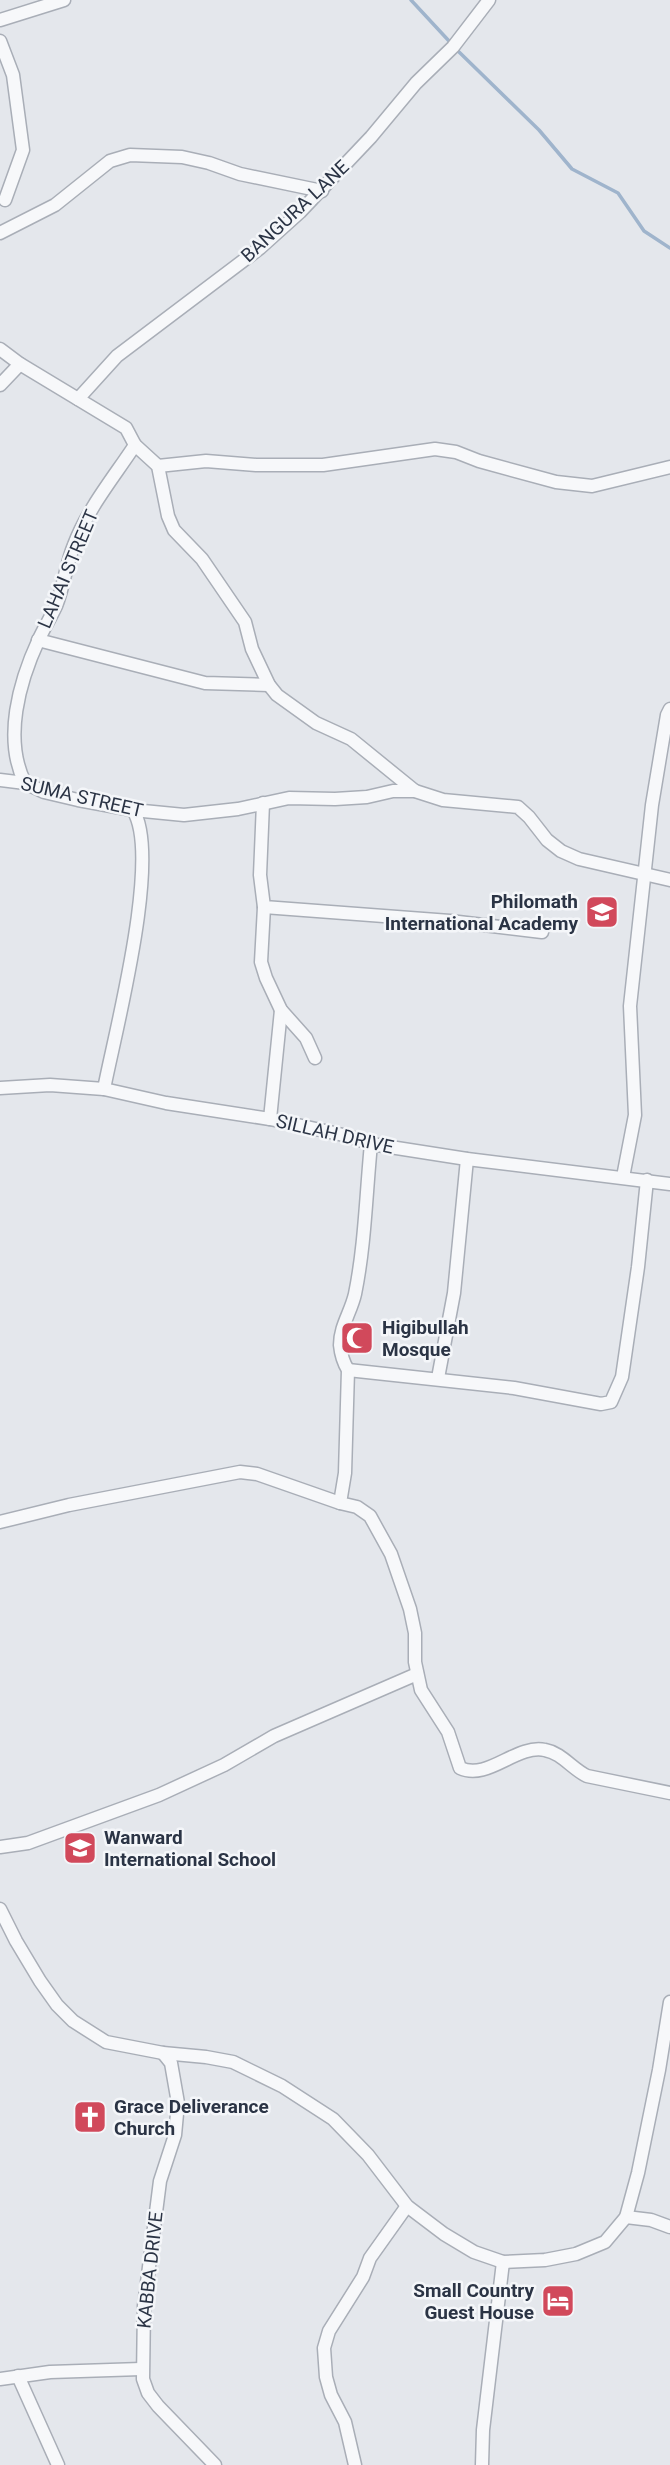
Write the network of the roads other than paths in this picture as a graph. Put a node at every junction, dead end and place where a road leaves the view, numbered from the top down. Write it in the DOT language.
graph roads {
  1 [pos="64,0"];
  2 [pos="489,0"];
  3 [pos="0,20"];
  4 [pos="0,41"];
  5 [pos="322,191"];
  6 [pos="5,200"];
  7 [pos="0,233"];
  8 [pos="0,349"];
  9 [pos="20,364"];
  10 [pos="0,385"];
  11 [pos="78,399"];
  12 [pos="135,445"];
  13 [pos="158,466"];
  14 [pos="670,467"];
  15 [pos="38,640"];
  16 [pos="269,685"];
  17 [pos="670,709"];
  18 [pos="0,780"];
  19 [pos="25,783"];
  20 [pos="415,791"];
  21 [pos="263,803"];
  22 [pos="133,810"];
  23 [pos="646,875"];
  24 [pos="670,880"];
  25 [pos="264,907"];
  26 [pos="542,932"];
  27 [pos="281,1010"];
  28 [pos="315,1058"];
  29 [pos="0,1088"];
  30 [pos="104,1089"];
  31 [pos="270,1119"];
  32 [pos="371,1144"];
  33 [pos="467,1159"];
  34 [pos="622,1177"];
  35 [pos="648,1181"];
  36 [pos="670,1184"];
  37 [pos="348,1370"];
  38 [pos="438,1378"];
  39 [pos="340,1503"];
  40 [pos="0,1522"];
  41 [pos="417,1674"];
  42 [pos="670,1793"];
  43 [pos="0,1847"];
  44 [pos="0,1909"];
  45 [pos="670,2002"];
  46 [pos="163,2053"];
  47 [pos="407,2206"];
  48 [pos="626,2217"];
  49 [pos="670,2227"];
  50 [pos="503,2263"];
  51 [pos="141,2369"];
  52 [pos="18,2376"];
  53 [pos="0,2379"];
  54 [pos="58,2465"];
  55 [pos="215,2465"];
  56 [pos="355,2465"];
  57 [pos="482,2465"];
  1 -- 3 [label="street"];
  2 -- 5 [label="street, BANGURA LANE"];
  4 -- 6 [label="street"];
  5 -- 7 [label="street"];
  5 -- 11 [label="street, BANGURA LANE"];
  8 -- 9 [label="street"];
  9 -- 10 [label="street"];
  9 -- 11 [label="street"];
  11 -- 12 [label="street"];
  12 -- 13 [label="street"];
  12 -- 15 [label="street, LAHAI STREET"];
  13 -- 14 [label="street"];
  13 -- 16 [label="street"];
  15 -- 16 [label="street"];
  15 -- 19 [label="street, LAHAI STREET"];
  16 -- 20 [label="street"];
  17 -- 23 [label="street"];
  18 -- 19 [label="street, SUMA STREET"];
  19 -- 22 [label="street, SUMA STREET"];
  20 -- 21 [label="street, SUMA STREET"];
  20 -- 23 [label="street"];
  21 -- 22 [label="street, SUMA STREET"];
  21 -- 25 [label="street"];
  22 -- 30 [label="street"];
  23 -- 24 [label="street"];
  23 -- 34 [label="street"];
  25 -- 26 [label="street"];
  25 -- 27 [label="street"];
  27 -- 28 [label="street"];
  27 -- 31 [label="street"];
  29 -- 30 [label="street, SILLAH DRIVE"];
  30 -- 31 [label="street, SILLAH DRIVE"];
  31 -- 32 [label="street, SILLAH DRIVE"];
  32 -- 33 [label="street, SILLAH DRIVE"];
  32 -- 37 [label="street"];
  33 -- 34 [label="street, SILLAH DRIVE"];
  33 -- 38 [label="street"];
  34 -- 35 [label="street, SILLAH DRIVE"];
  35 -- 36 [label="street, SILLAH DRIVE"];
  35 -- 38 [label="street"];
  37 -- 38 [label="street"];
  37 -- 39 [label="street"];
  39 -- 40 [label="street"];
  39 -- 41 [label="street"];
  41 -- 42 [label="street"];
  41 -- 43 [label="street"];
  44 -- 46 [label="street"];
  45 -- 48 [label="street"];
  46 -- 47 [label="street"];
  46 -- 51 [label="street, KABBA DRIVE"];
  47 -- 50 [label="street"];
  47 -- 56 [label="street"];
  48 -- 49 [label="street"];
  48 -- 50 [label="street"];
  50 -- 57 [label="street"];
  51 -- 52 [label="street"];
  51 -- 55 [label="street, KABBA DRIVE"];
  52 -- 53 [label="street"];
  52 -- 54 [label="street"];
}
